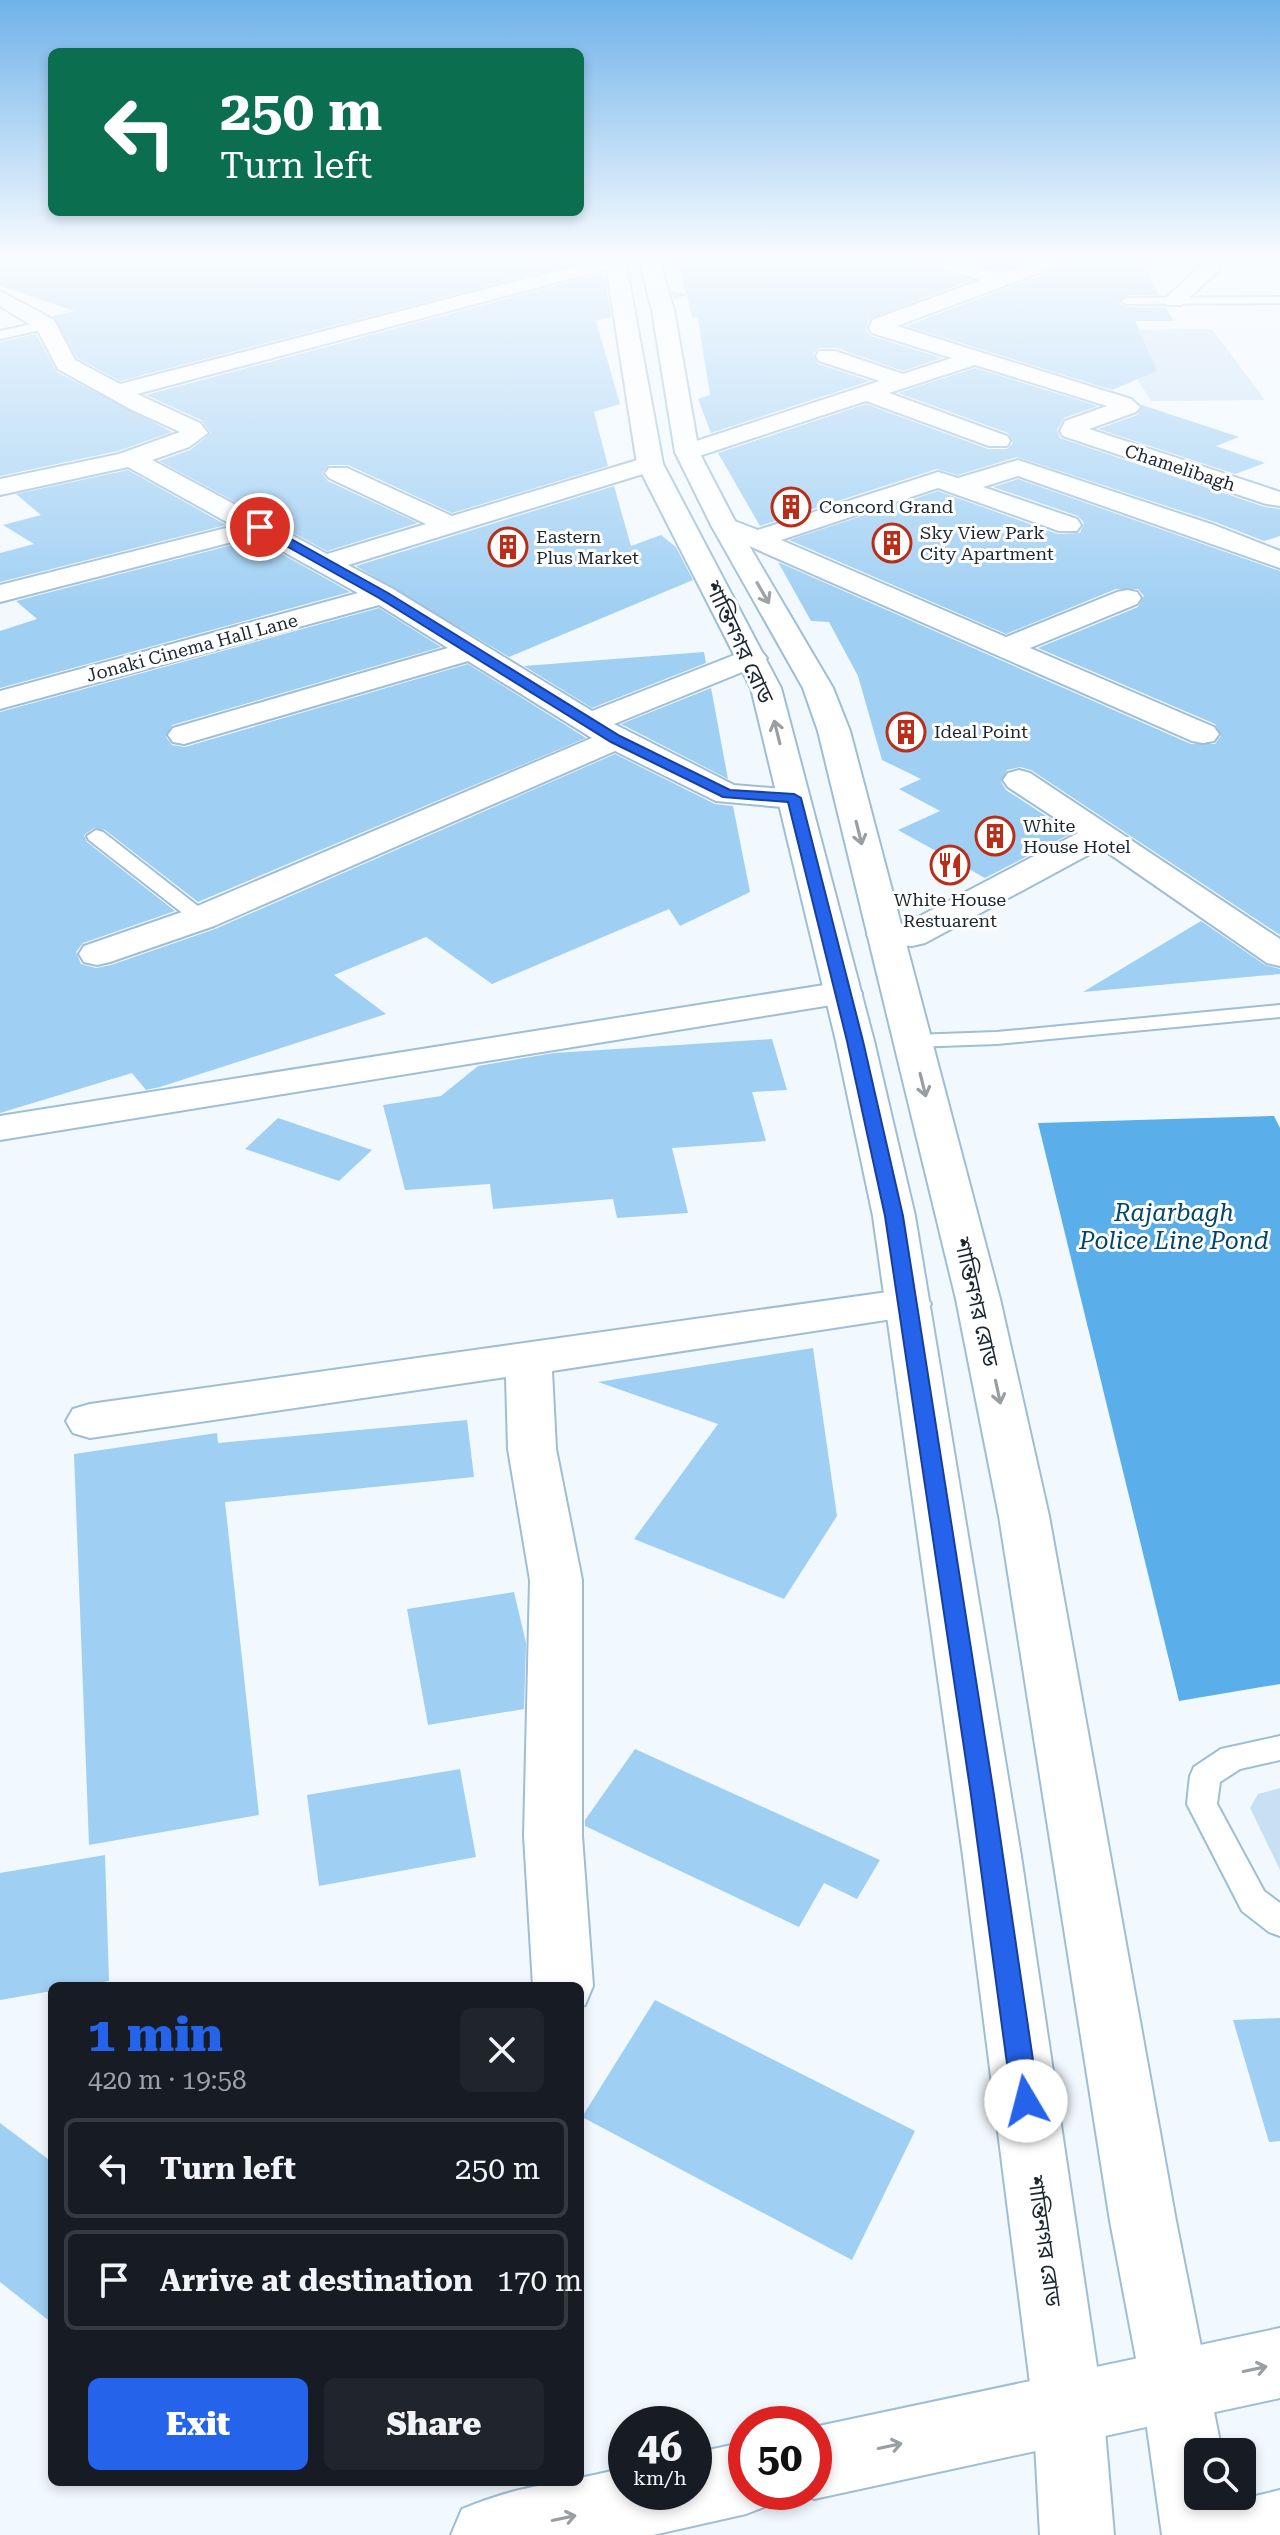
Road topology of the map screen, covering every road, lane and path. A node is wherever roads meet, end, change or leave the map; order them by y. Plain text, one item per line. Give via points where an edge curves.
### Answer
1 (90, 377) edge
2 (174, 377) edge
3 (653, 377) edge
4 (892, 377) edge
5 (919, 377) edge
6 (1035, 377) edge
7 (906, 382) junction
8 (117, 392) junction
9 (869, 394) junction
10 (998, 441) dead end
11 (129, 458) junction
12 (668, 458) junction
13 (338, 473) dead end
14 (959, 486) junction
15 (0, 487) edge
16 (1275, 499) dead end
17 (451, 525) junction
18 (1068, 525) dead end
19 (260, 527) junction
20 (741, 532) junction
21 (1280, 560) edge
22 (325, 563) junction
23 (0, 594) edge
24 (383, 595) junction
25 (1127, 598) dead end
26 (1007, 647) junction
27 (469, 651) junction
28 (752, 658) junction
29 (0, 700) edge
30 (602, 731) junction
31 (1203, 734) dead end
32 (184, 735) dead end
33 (1019, 780) dead end
34 (794, 798) junction
35 (1102, 834) junction
36 (96, 836) dead end
37 (201, 918) junction
38 (885, 935) junction
39 (97, 954) dead end
40 (1280, 955) edge
41 (843, 993) junction
42 (1280, 1011) edge
43 (855, 1041) junction
44 (912, 1041) junction
45 (0, 1128) edge
46 (978, 1299) junction
47 (909, 1304) junction
48 (528, 1359) junction
49 (90, 1421) dead end
50 (1280, 1748) edge
51 (1280, 1922) edge
52 (563, 1982) edge
53 (1280, 2363) edge
54 (1176, 2385) junction
55 (1068, 2407) junction
56 (832, 2459) edge
57 (608, 2508) edge
58 (1280, 2527) edge
59 (488, 2535) edge
60 (1077, 2535) edge
61 (1199, 2535) edge
62 (1247, 2535) edge

1 - 8 street
2 - 8 street
3 - 12 street, শান্তিনগর রোড
4 - 7 street
5 - 7 street
6 - 16 street, Chamelibagh via 1128,407 1072,431
7 - 9 street
8 - 11 street via 196,433 185,442
9 - 10 street
9 - 12 street
11 - 15 street
11 - 19 street
12 - 17 street
12 - 20 street, শান্তিনগর রোড
12 - 28 street, শান্তিনগর রোড
13 - 17 street
14 - 18 street
14 - 20 street via 933,480
14 - 21 street via 1018,468
17 - 22 street
19 - 22 street
19 - 23 street
20 - 26 street
20 -> 38 street, শান্তিনগর রোড via 834,731
22 - 24 street
24 - 27 street
24 - 29 street, Jonaki Cinema Hall Lane
25 - 26 street
26 - 31 street
27 - 30 street
27 - 32 street
28 - 30 street
34 -> 28 street, শান্তিনগর রোড via 766,688
30 - 34 street via 728,794
30 - 37 street
33 - 35 street
34 - 41 street, শান্তিনগর রোড
35 - 38 street via 912,935
35 - 40 street
36 - 37 lane
37 - 39 street
38 - 44 street, শান্তিনগর রোড
41 - 43 street, শান্তিনগর রোড
41 - 45 street
42 - 44 lane
43 - 44 street
43 - 47 street, শান্তিনগর রোড
44 -> 46 street, শান্তিনগর রোড
46 - 47 street
46 -> 54 street, শান্তিনগর রোড via 1024,1516 1143,2221
47 - 48 street
47 - 55 street, শান্তিনগর রোড
48 - 49 street
48 - 52 street via 532,1449 556,1580 553,1836
50 - 51 lane via 1232,1758 1205,1776 1202,1804 1253,1901
54 -> 53 street
54 - 55 street
54 - 61 street, শান্তিনগর রোড
56 -> 55 street
55 - 60 street, শান্তিনগর রোড
59 -> 57 street
58 - 62 street

